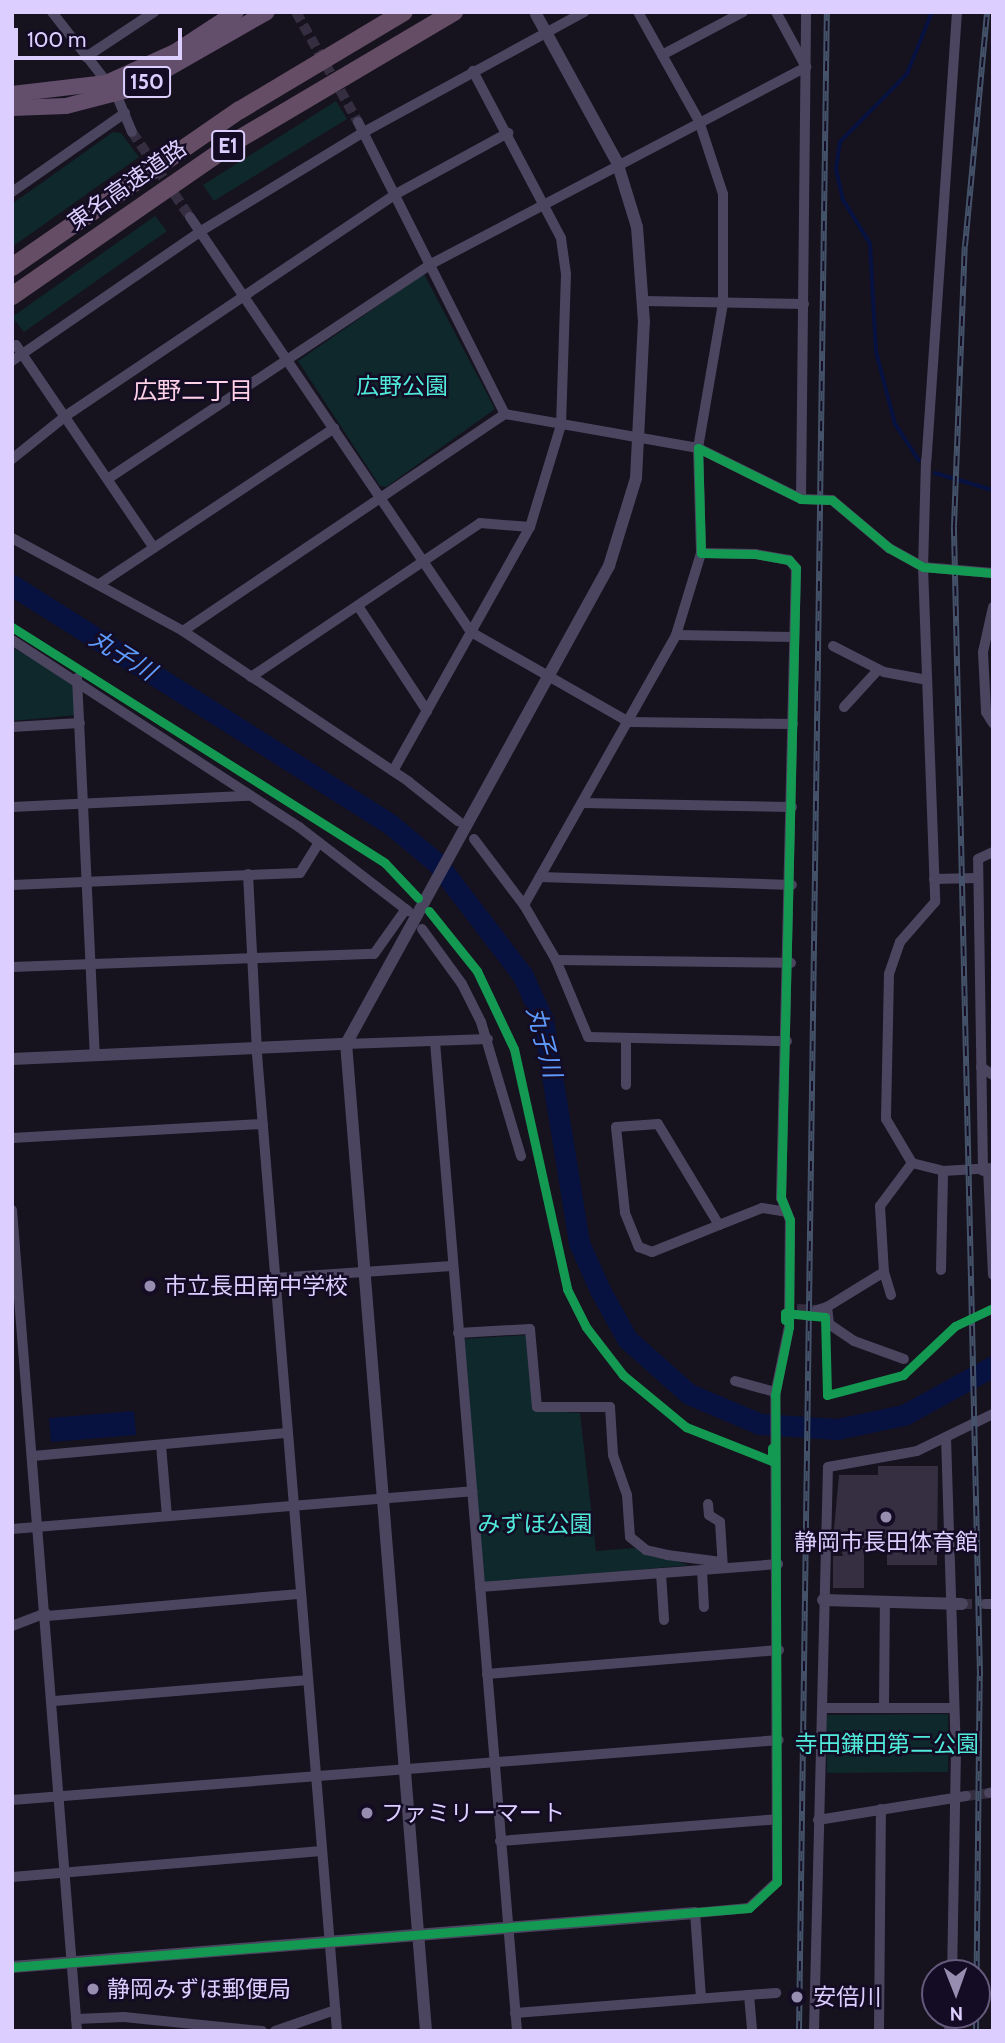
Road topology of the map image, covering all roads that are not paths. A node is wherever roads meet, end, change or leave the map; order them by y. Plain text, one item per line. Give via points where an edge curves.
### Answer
1 (52, 12) edge
2 (154, 12) edge
3 (236, 12) edge
4 (267, 12) edge
5 (404, 12) edge
6 (454, 12) edge
7 (584, 12) edge
8 (638, 12) edge
9 (743, 12) edge
10 (776, 12) edge
11 (806, 12) edge
12 (957, 12) edge
13 (536, 14) edge
14 (545, 31) junction
15 (662, 55) junction
16 (86, 57) junction
17 (806, 67) junction
18 (473, 71) junction
19 (111, 88) junction
20 (12, 94) edge
21 (12, 108) edge
22 (125, 113) junction
23 (699, 121) junction
24 (361, 127) junction
25 (132, 132) tunnel mouth
26 (508, 133) junction
27 (617, 162) junction
28 (12, 192) edge
29 (396, 194) junction
30 (546, 201) junction
31 (190, 217) tunnel mouth
32 (201, 231) junction
33 (431, 264) junction
34 (12, 267) edge
35 (244, 295) junction
36 (12, 296) edge
37 (643, 300) junction
38 (723, 303) junction
39 (804, 304) junction
40 (16, 345) dead end
41 (22, 354) junction
42 (288, 359) junction
43 (12, 361) edge
44 (505, 414) junction
45 (66, 415) junction
46 (561, 425) junction
47 (334, 428) junction
48 (640, 438) junction
49 (698, 447) junction
50 (12, 459) edge
51 (108, 478) junction
52 (380, 497) junction
53 (801, 499) junction
54 (530, 527) junction
55 (12, 538) edge
56 (154, 548) junction
57 (701, 553) junction
58 (423, 563) junction
59 (923, 567) junction
60 (993, 573) edge
61 (101, 583) junction
62 (358, 606) junction
63 (993, 607) edge
64 (183, 631) junction
65 (471, 632) junction
66 (676, 635) junction
67 (794, 637) junction
68 (12, 640) edge
69 (833, 646) dead end
70 (878, 670) junction
71 (251, 677) junction
72 (78, 678) junction
73 (549, 678) junction
74 (927, 680) junction
75 (844, 708) dead end
76 (427, 711) junction
77 (629, 722) junction
78 (80, 723) junction
79 (993, 723) edge
80 (793, 724) junction
81 (12, 727) edge
82 (393, 771) junction
83 (249, 796) junction
84 (85, 803) junction
85 (582, 803) junction
86 (12, 807) edge
87 (792, 807) junction
88 (458, 821) dead end
89 (474, 839) dead end
90 (319, 842) junction
91 (993, 852) edge
92 (248, 874) junction
93 (540, 877) junction
94 (978, 878) junction
95 (934, 879) junction
96 (88, 881) junction
97 (12, 885) edge
98 (792, 886) junction
99 (524, 905) junction
100 (422, 929) dead end
101 (252, 959) junction
102 (556, 960) junction
103 (791, 963) junction
104 (92, 964) junction
105 (12, 967) edge
106 (488, 1039) junction
107 (625, 1039) junction
108 (787, 1041) junction
109 (435, 1042) junction
110 (346, 1044) junction
111 (256, 1049) junction
112 (95, 1055) junction
113 (12, 1059) edge
114 (981, 1067) junction
115 (993, 1075) edge
116 (626, 1085) dead end
117 (263, 1124) junction
118 (12, 1138) edge
119 (521, 1156) dead end
120 (912, 1163) junction
121 (988, 1169) edge
122 (943, 1171) junction
123 (12, 1210) edge
124 (788, 1212) junction
125 (719, 1225) junction
126 (991, 1229) edge
127 (452, 1266) junction
128 (941, 1270) dead end
129 (365, 1272) junction
130 (884, 1272) junction
131 (993, 1275) edge
132 (275, 1278) junction
133 (891, 1295) dead end
134 (458, 1333) junction
135 (12, 1359) edge
136 (26, 1359) junction
137 (904, 1359) dead end
138 (735, 1381) dead end
139 (775, 1393) junction
140 (993, 1414) edge
141 (287, 1433) junction
142 (946, 1437) junction
143 (161, 1445) junction
144 (33, 1456) junction
145 (472, 1491) junction
146 (381, 1499) junction
147 (708, 1504) dead end
148 (293, 1506) junction
149 (167, 1516) junction
150 (39, 1527) junction
151 (12, 1529) edge
152 (778, 1564) junction
153 (722, 1565) junction
154 (702, 1570) junction
155 (661, 1573) junction
156 (480, 1587) junction
157 (300, 1594) junction
158 (823, 1600) junction
159 (886, 1601) junction
160 (957, 1604) junction
161 (704, 1607) dead end
162 (47, 1614) junction
163 (664, 1620) dead end
164 (12, 1626) edge
165 (779, 1650) junction
166 (487, 1674) junction
167 (308, 1680) junction
168 (54, 1701) junction
169 (884, 1707) junction
170 (822, 1708) junction
171 (954, 1708) junction
172 (779, 1740) junction
173 (494, 1761) junction
174 (404, 1769) junction
175 (316, 1776) junction
176 (61, 1796) junction
177 (966, 1796) tunnel mouth
178 (952, 1797) junction
179 (12, 1800) edge
180 (881, 1809) junction
181 (777, 1819) junction
182 (818, 1820) junction
183 (500, 1841) junction
184 (321, 1851) junction
185 (66, 1873) junction
186 (12, 1877) edge
187 (695, 1913) junction
188 (507, 1927) junction
189 (418, 1935) junction
190 (329, 1942) junction
191 (952, 1959) edge
192 (74, 1962) junction
193 (12, 1967) edge
194 (776, 1993) dead end
195 (749, 1995) junction
196 (701, 1998) junction
197 (335, 2010) junction
198 (515, 2012) junction
199 (76, 2019) junction
200 (233, 2030) edge
201 (77, 2031) edge
202 (262, 2031) edge
203 (275, 2031) edge
204 (337, 2031) edge
205 (426, 2031) edge
206 (517, 2031) edge
207 (752, 2031) edge
208 (814, 2031) edge
209 (880, 2031) edge

1 - 16 street
2 - 16 street
3 - 19 highway, 150
4 - 19 highway, 150 via 179,66
5 - 34 highway, 東名高速道路 / E1 via 240,110
6 - 36 highway, 東名高速道路 / E1 via 234,142
7 - 14 street
8 - 15 street
9 - 15 street
10 - 17 street
11 - 17 street
12 - 59 street via 936,265
13 - 14 street
14 - 18 street
14 - 27 street
15 - 23 street
16 - 19 street
17 - 23 street
17 - 39 street
18 - 24 street
18 - 26 street
19 - 20 highway, 150
19 - 21 highway, 150 via 66,106
19 - 22 street
22 - 25 street
22 - 28 street
23 - 27 street
23 - 38 street via 723,194
24 - 29 street
24 - 32 street
26 - 29 street
26 - 30 street
27 - 30 street
27 - 37 street via 640,245
29 - 33 street
29 - 35 street
30 - 33 street
30 - 46 street via 565,257
31 - 32 street
32 - 35 street
32 - 41 street
33 - 42 street
33 - 44 street
35 - 42 street
35 - 45 street
37 - 38 street
37 - 48 street
38 - 39 street
38 - 49 street
39 - 53 street
40 - 41 street
41 - 43 street
41 - 45 street
42 - 47 street
42 - 51 street
44 - 46 street
44 - 52 street
45 - 50 street
45 - 51 street
46 - 48 street
46 - 54 street
47 - 52 street
47 - 56 street
48 - 49 street
48 - 73 street via 624,529
49 - 53 street
49 - 57 street
51 - 56 street
52 - 58 street
52 - 64 street
53 - 59 street via 832,500 889,548
54 - 58 street via 480,523
54 - 65 street
55 - 61 street
56 - 61 street
57 - 66 street
57 - 67 street via 789,560 796,568
58 - 62 street
58 - 65 street
59 - 60 street
59 - 74 street
61 - 64 street
62 - 71 street
62 - 76 street
63 - 79 street via 983,652 986,712
64 - 71 street
65 - 73 street
65 - 76 street
66 - 67 street
66 - 77 street
67 - 80 street
68 - 72 street
69 - 70 street
70 - 74 street
70 - 75 street
71 - 82 street
72 - 78 street
72 - 83 street
73 - 77 street
73 - 110 street
74 - 95 street
76 - 82 street
77 - 80 street
77 - 85 street
78 - 81 street
78 - 84 street
80 - 87 street
82 - 88 street
83 - 84 street
83 - 90 street
84 - 86 street
84 - 96 street
85 - 87 street
85 - 93 street
87 - 98 street
89 - 99 street
90 - 92 street via 300,873
90 - 101 street via 407,910 374,954
91 - 94 street via 978,859
92 - 96 street
92 - 101 street
93 - 98 street
93 - 99 street
94 - 95 street
94 - 114 street
95 - 120 street via 935,902 900,942 889,974 886,1119
96 - 97 street
96 - 104 street
98 - 103 street
99 - 102 street
100 - 106 street via 462,984
101 - 104 street
101 - 111 street
102 - 103 street
102 - 107 street via 588,1037
103 - 108 street
104 - 105 street
104 - 112 street
106 - 109 street
106 - 119 street
107 - 108 street
107 - 116 street
108 - 124 street via 781,1198
109 - 110 street
109 - 127 street
110 - 111 street
110 - 129 street
111 - 112 street
111 - 117 street
112 - 113 street
114 - 115 street
114 - 121 street
117 - 118 street
117 - 132 street
120 - 122 street
120 - 130 street via 880,1206
121 - 122 street
121 - 126 street
122 - 128 street
123 - 136 street
124 - 125 street via 762,1208
124 - 139 street via 793,1309
125 - 125 street via 658,1124 616,1127 625,1213 639,1247 652,1252
126 - 131 street
127 - 129 street
127 - 134 street
129 - 132 street
129 - 146 street
130 - 133 street
130 - 137 street via 822,1308 829,1324 854,1340
132 - 141 street
134 - 145 street
134 - 153 street via 530,1329 537,1406 610,1407 630,1537 667,1555
135 - 136 street
136 - 144 street
138 - 139 street
139 - 152 street
140 - 142 street
141 - 143 street
141 - 148 street
142 - 158 street via 917,1451 828,1467
142 - 160 street
143 - 144 street
143 - 149 street
144 - 150 street
145 - 146 street
145 - 156 street
146 - 148 street
146 - 174 street
147 - 153 street via 709,1515 720,1522
148 - 149 street
148 - 157 street
149 - 150 street
150 - 151 street
150 - 162 street
152 - 153 street
152 - 165 street
153 - 154 street
154 - 155 street
154 - 161 street
155 - 156 street
155 - 163 street
156 - 166 street
157 - 162 street
157 - 167 street
158 - 159 street
158 - 170 street
159 - 160 street
159 - 169 street
160 - 171 street
162 - 164 street
162 - 168 street
165 - 166 street
165 - 172 street
166 - 173 street
167 - 168 street
167 - 175 street
168 - 176 street
169 - 170 street
169 - 171 street
170 - 182 street
171 - 178 street
172 - 173 street
172 - 181 street
173 - 174 street
173 - 183 street
174 - 175 street
174 - 189 street
175 - 176 street
175 - 184 street
176 - 179 street
176 - 185 street
177 - 178 street
178 - 180 street
178 - 191 street
180 - 182 street
180 - 209 street
181 - 183 street
181 - 187 street via 777,1882 749,1909
182 - 208 street
183 - 188 street
184 - 185 street
184 - 190 street
185 - 186 street
185 - 192 street
187 - 188 street
187 - 196 street
188 - 189 street
188 - 198 street
189 - 190 street
189 - 205 street
190 - 192 street
190 - 197 street
192 - 193 street
192 - 199 street
194 - 195 street
195 - 196 street
195 - 207 street
196 - 198 street
197 - 203 street
197 - 204 street
198 - 206 street
199 - 200 street via 124,2017
199 - 201 street
200 - 202 street

